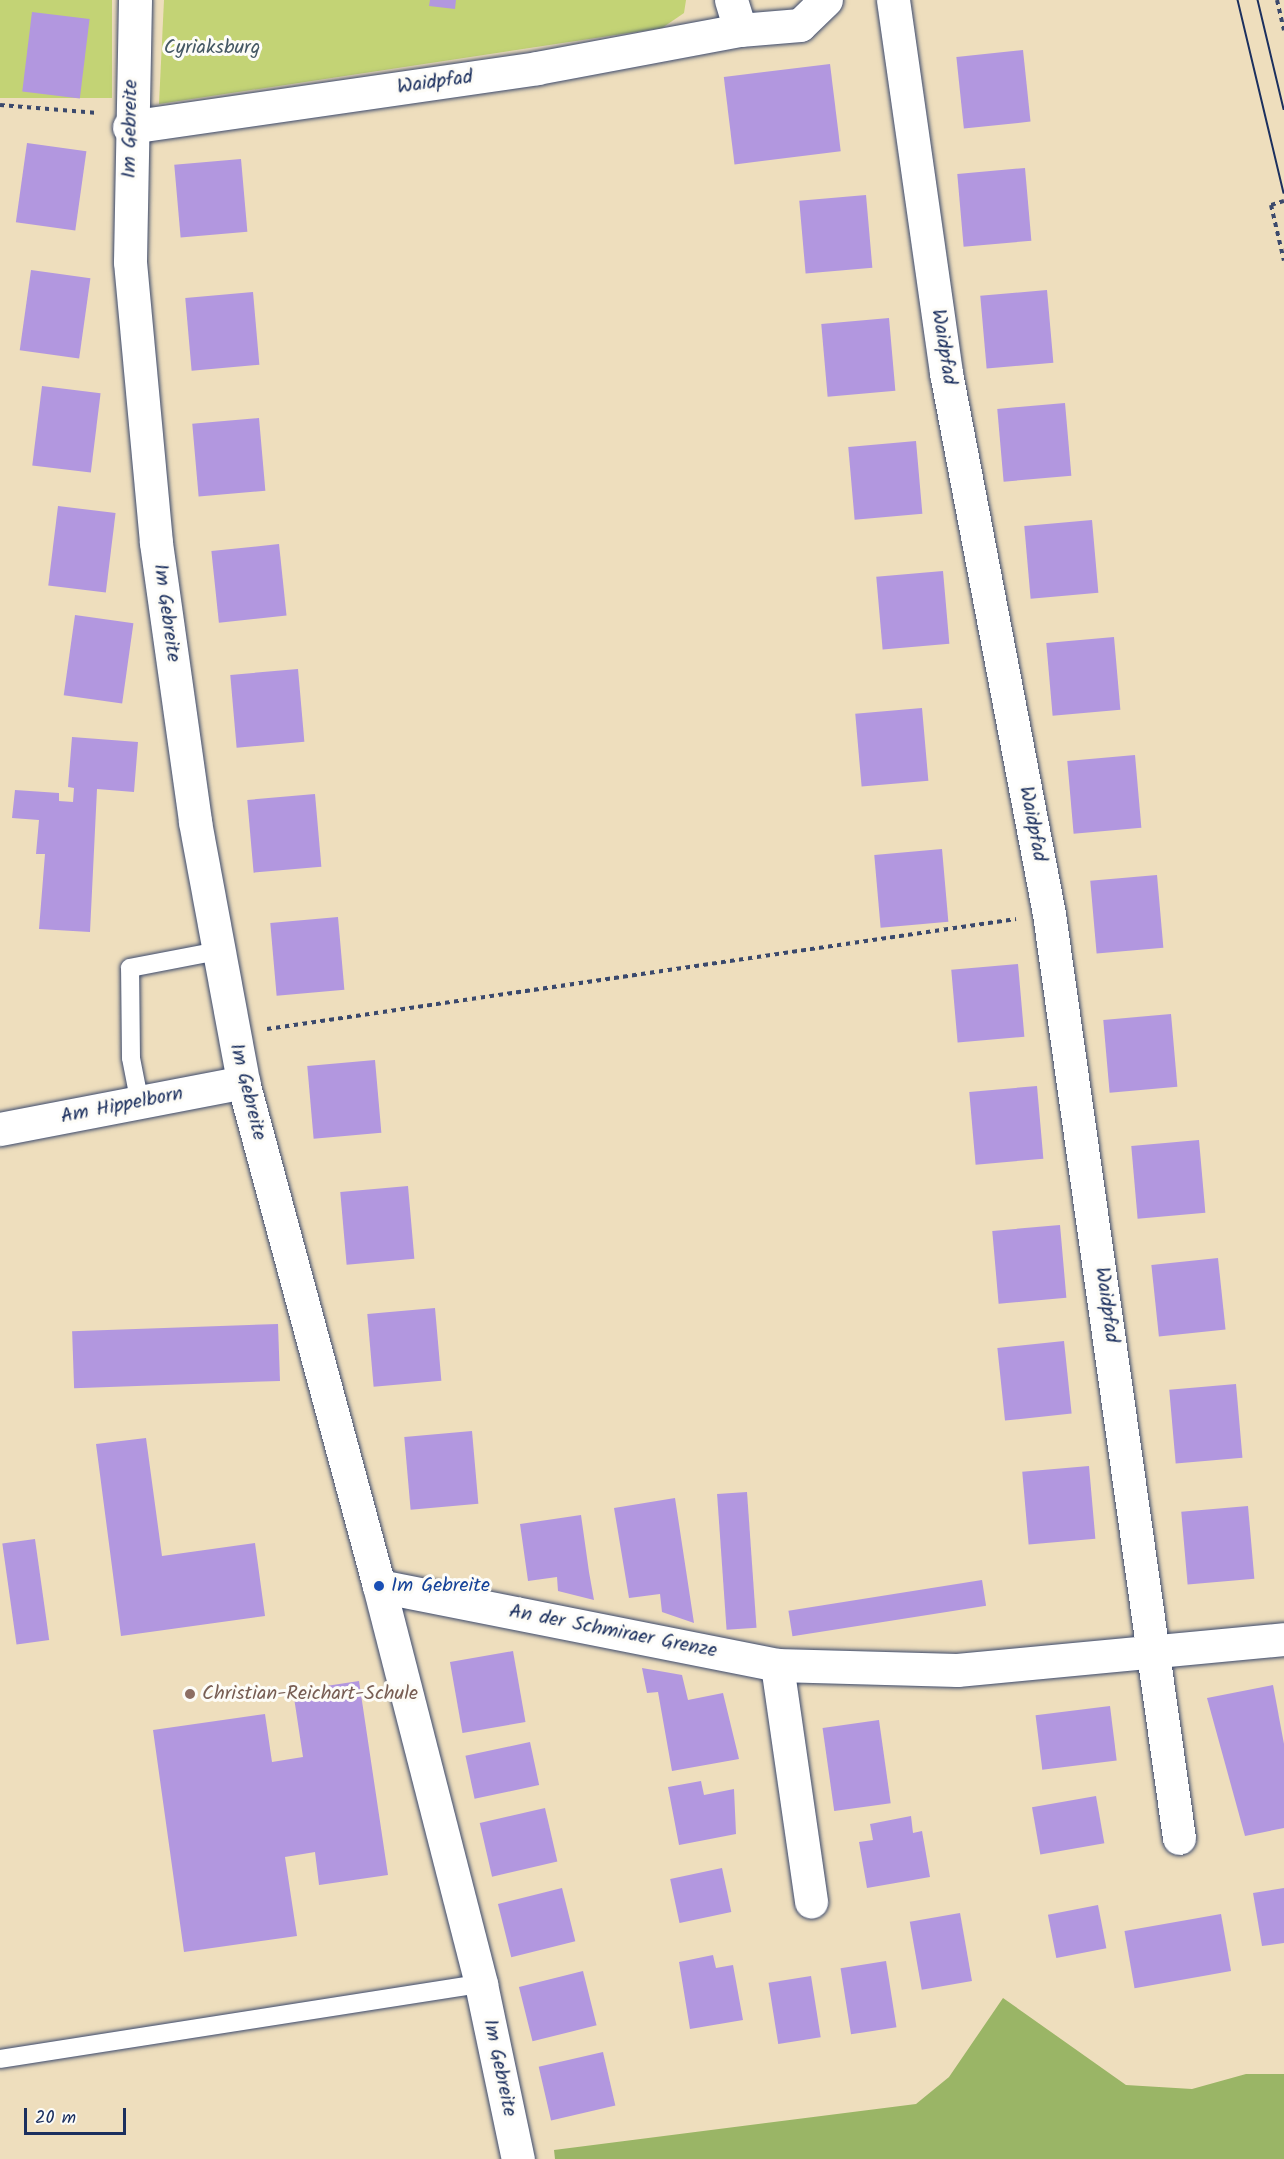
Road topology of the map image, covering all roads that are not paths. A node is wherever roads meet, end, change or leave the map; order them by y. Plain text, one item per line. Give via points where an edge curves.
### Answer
1 (135, 0) edge
2 (826, 0) edge
3 (893, 0) edge
4 (736, 15) edge
5 (129, 121) junction
6 (218, 951) junction
7 (243, 1082) junction
8 (140, 1104) junction
9 (0, 1130) edge
10 (379, 1586) junction
11 (1284, 1639) edge
12 (1156, 1652) junction
13 (777, 1665) junction
14 (1179, 1838) dead end
15 (811, 1902) dead end
16 (481, 1984) junction
17 (0, 2059) edge
18 (518, 2159) edge

1 - 5 street, Im Gebreite
2 - 4 street, Waidpfad via 800,25
3 - 12 street, Waidpfad via 946,373 1049,914
4 - 5 street, Waidpfad via 537,68
5 - 6 street, Im Gebreite via 130,262 156,543
6 - 7 street, Im Gebreite
6 - 8 lane via 130,968 131,1058
7 - 8 street, Am Hippelborn
7 - 10 street, Im Gebreite
8 - 9 street, Am Hippelborn
10 - 13 street, An der Schmiraer Grenze
10 - 16 street, Im Gebreite
11 - 12 street, An der Schmiraer Grenze
12 - 13 street, An der Schmiraer Grenze via 957,1670
12 - 14 street
13 - 15 street
16 - 17 lane
16 - 18 street, Im Gebreite

